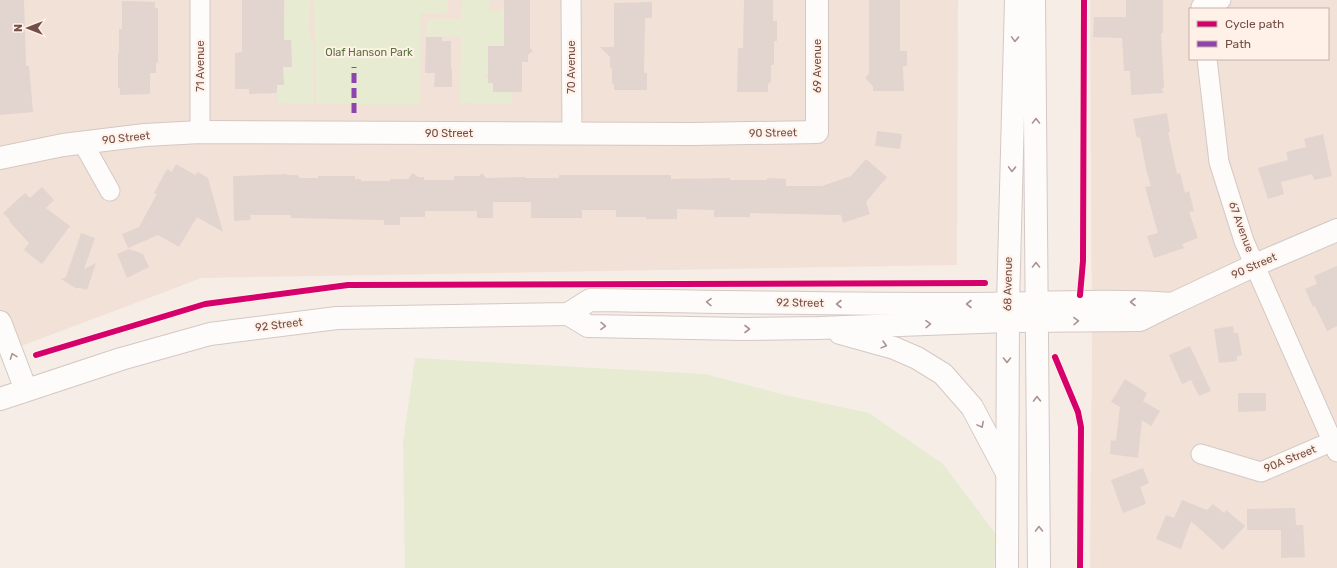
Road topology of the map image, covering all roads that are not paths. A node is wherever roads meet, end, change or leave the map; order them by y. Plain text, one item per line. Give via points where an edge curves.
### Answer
1 (200, 0) edge
2 (571, 0) edge
3 (817, 0) edge
4 (1016, 0) edge
5 (1034, 0) edge
6 (1221, 0) edge
7 (1201, 5) edge
8 (1207, 60) edge
9 (200, 132) junction
10 (817, 132) joint
11 (572, 133) junction
12 (83, 143) junction
13 (0, 158) edge
14 (110, 191) dead end
15 (1337, 230) edge
16 (1255, 265) junction
17 (1037, 312) junction
18 (1008, 313) junction
19 (568, 314) junction
20 (0, 322) edge
21 (819, 328) junction
22 (26, 390) junction
23 (0, 399) edge
24 (1335, 446) edge
25 (1201, 454) dead end
26 (1007, 474) junction
27 (1007, 568) edge
28 (1039, 568) edge

1 - 9 street, 71 Avenue
2 - 11 street, 70 Avenue
3 - 10 main road, 69 Avenue
4 -> 18 main road, 68 Avenue
17 -> 5 main road
6 - 7 street
8 - 16 street, 67 Avenue via 1219,162 1244,241
9 - 11 main road, 90 Street
9 - 12 main road, 90 Street via 145,135
10 - 11 main road, 90 Street
12 - 13 main road, 90 Street
12 - 14 street, 90 Street
15 - 16 main road, 90 Street
16 - 17 main road, 90 Street via 1140,320
16 - 24 street, 67 Avenue
17 - 18 main road, 92 Street
28 -> 17 main road
18 -> 19 main road, 92 Street via 833,304 590,300
21 -> 18 main road, 92 Street
18 -> 26 main road, 68 Avenue
19 -> 21 main road, 92 Street via 588,326
19 - 22 main road, 92 Street via 337,318 210,334
22 -> 20 main road
21 -> 26 main road via 894,348 943,374 972,407
22 - 23 main road, 92 Street
24 - 25 street, 90A Street via 1261,472
26 - 27 main road, 68 Avenue

